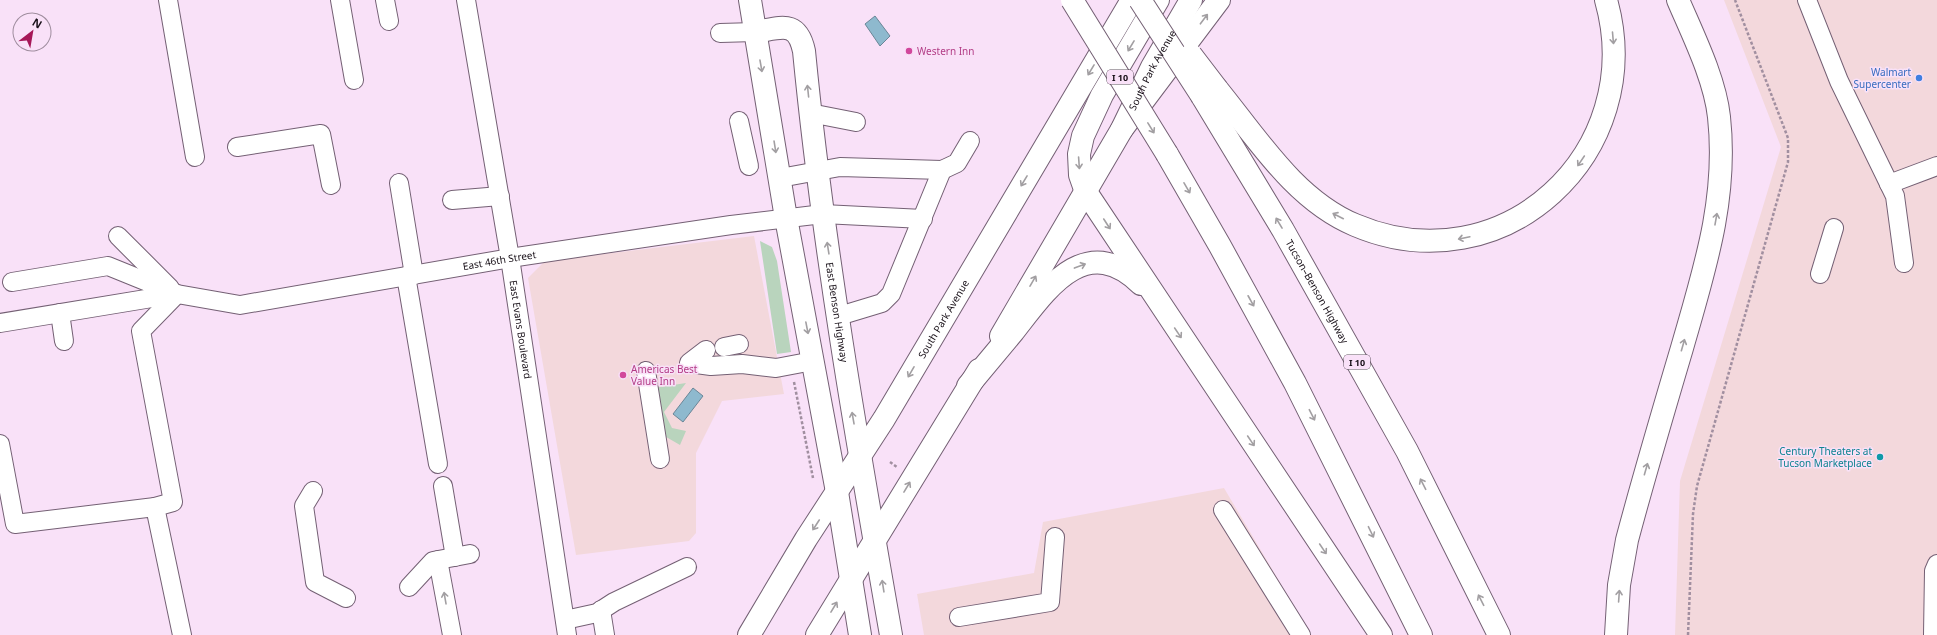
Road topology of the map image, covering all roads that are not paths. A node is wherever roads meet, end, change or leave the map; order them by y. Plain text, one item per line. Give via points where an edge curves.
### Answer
1 (168, 0) edge
2 (340, 0) edge
3 (385, 0) edge
4 (466, 0) edge
5 (750, 0) edge
6 (1132, 0) edge
7 (1140, 0) edge
8 (1147, 0) edge
9 (1158, 0) edge
10 (1191, 0) edge
11 (1219, 0) edge
12 (1606, 0) edge
13 (1678, 0) edge
14 (1807, 0) edge
15 (1068, 1) edge
16 (389, 21) dead end
17 (755, 32) junction
18 (720, 33) dead end
19 (354, 80) dead end
20 (1210, 92) junction
21 (810, 113) junction
22 (740, 121) dead end
23 (856, 122) dead end
24 (1122, 129) junction
25 (970, 141) dead end
26 (237, 147) dead end
27 (195, 157) dead end
28 (749, 166) dead end
29 (1937, 166) edge
30 (942, 170) junction
31 (817, 171) junction
32 (780, 178) junction
33 (399, 184) dead end
34 (1889, 184) junction
35 (331, 185) dead end
36 (1086, 192) junction
37 (500, 196) junction
38 (452, 200) dead end
39 (823, 214) junction
40 (786, 218) junction
41 (924, 219) junction
42 (1834, 228) dead end
43 (118, 236) dead end
44 (510, 258) junction
45 (1904, 263) dead end
46 (1820, 274) dead end
47 (410, 276) junction
48 (12, 282) dead end
49 (177, 294) junction
50 (1160, 306) junction
51 (60, 313) junction
52 (839, 316) junction
53 (0, 323) edge
54 (64, 341) dead end
55 (706, 350) dead end
56 (813, 361) junction
57 (646, 371) dead end
58 (968, 386) junction
59 (0, 444) edge
60 (860, 456) junction
61 (660, 459) dead end
62 (438, 464) dead end
63 (443, 486) dead end
64 (313, 491) dead end
65 (837, 492) junction
66 (155, 508) junction
67 (1223, 510) dead end
68 (1055, 537) dead end
69 (875, 539) junction
70 (449, 558) junction
71 (1937, 564) edge
72 (687, 567) dead end
73 (850, 580) junction
74 (408, 587) dead end
75 (346, 598) dead end
76 (601, 610) junction
77 (959, 617) dead end
78 (566, 628) edge
79 (182, 635) edge
80 (452, 635) edge
81 (605, 635) edge
82 (749, 635) edge
83 (817, 635) edge
84 (860, 635) edge
85 (891, 635) edge
86 (1300, 635) edge
87 (1381, 635) edge
88 (1421, 635) edge
89 (1499, 635) edge
90 (1616, 635) edge
91 (1933, 635) edge

1 - 27 street
2 - 19 street
3 - 16 street
4 - 37 street, East Evans Boulevard
5 - 17 main road
6 -> 60 main road, South Park Avenue
7 - 20 main road, Tucson–Benson Highway / I 10, bridge
8 - 20 main road, bridge
9 -> 36 main road via 1102,95 1083,136 1079,154 1080,175
10 - 24 main road, South Park Avenue via 1152,67
24 -> 11 main road
12 -> 20 main road via 1614,40 1614,66 1605,110 1594,140 1581,162 1563,184 1541,204 1514,221 1484,234 1458,240 1432,241 1382,234 1355,225 1330,212 1299,187
90 -> 13 main road via 1619,585 1627,540 1709,254 1720,186 1719,116 1698,45
14 - 34 street via 1839,81
15 -> 88 main road, I 10, bridge via 1098,42 1220,246 1296,383
17 - 18 street
21 -> 17 main road, East Benson Highway via 801,37 794,29 786,27
17 -> 32 main road
89 -> 20 main road, Tucson–Benson Highway / I 10 via 1403,445
21 - 23 street
21 - 31 main road, East Benson Highway
22 - 28 street
24 - 36 main road, South Park Avenue
25 - 30 street via 957,163
26 - 35 street via 321,134
29 - 34 street
30 - 31 street via 840,167
30 - 41 street
31 - 32 street
31 - 39 main road, East Benson Highway
32 - 40 main road
33 - 47 street
34 - 45 street via 1895,196
36 -> 50 main road
58 -> 36 main road, South Park Avenue
37 - 38 street
37 - 44 street, East Evans Boulevard
39 - 40 street, East 46th Street
39 - 41 street, East 46th Street
52 -> 39 main road, East Benson Highway
40 - 44 street, East 46th Street
40 -> 56 main road
41 - 52 street via 891,294 882,303
42 - 46 street
43 - 49 street
44 - 47 street, East 46th Street
44 - 78 street, East Evans Boulevard
47 - 49 street, East 46th Street via 240,305
47 - 62 street
48 - 49 street via 108,266
49 - 51 street
49 - 66 street via 140,331 173,502
58 -> 50 main road via 1051,286 1066,272 1082,265 1109,264 1122,269 1132,275
50 -> 87 main road
51 - 53 street
51 - 54 street
60 -> 52 main road, East Benson Highway
55 - 56 street via 689,363 711,366 742,364 776,368
56 - 65 main road
57 - 61 street
69 -> 58 main road, South Park Avenue
59 - 66 street via 15,524
60 - 65 main road, South Park Avenue
60 - 69 main road, East Benson Highway
63 - 70 street
64 - 75 street via 304,506 315,582
65 - 73 main road
65 -> 82 main road, South Park Avenue
66 - 79 street
67 - 86 street
68 - 77 street via 1050,602
69 - 73 main road, South Park Avenue
85 -> 69 main road, East Benson Highway
70 - 74 street
80 -> 70 street
71 - 91 street via 1934,571
72 - 76 street
83 -> 73 main road, South Park Avenue
73 - 84 main road
76 - 78 street
76 - 81 street

